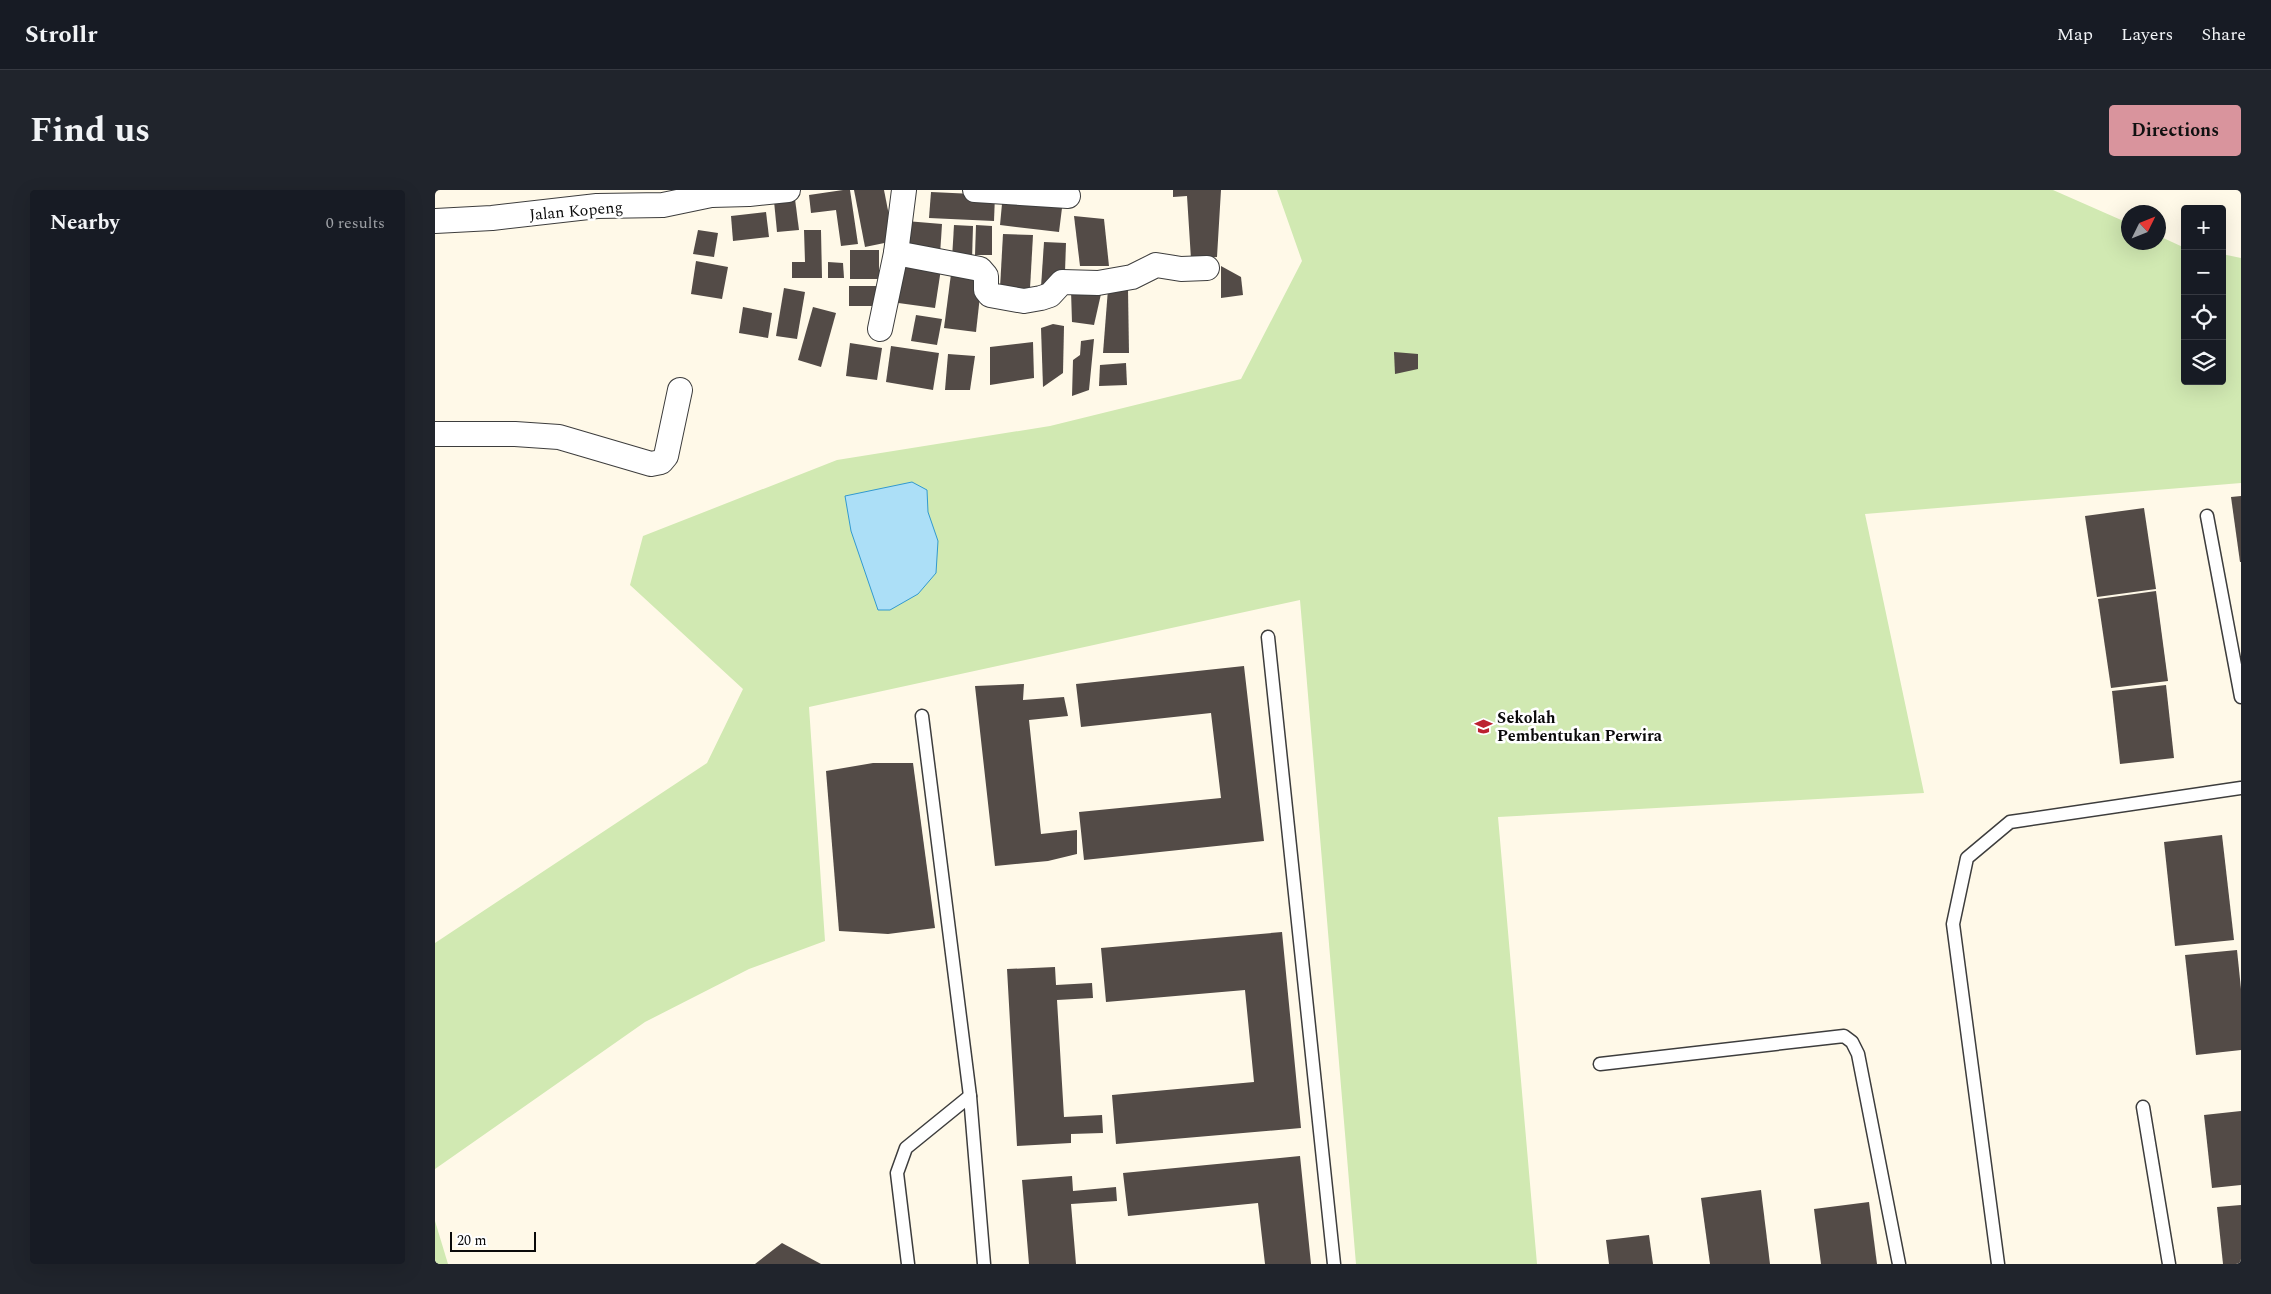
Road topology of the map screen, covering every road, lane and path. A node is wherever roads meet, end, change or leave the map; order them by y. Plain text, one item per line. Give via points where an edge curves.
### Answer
1 (788, 190) edge
2 (904, 190) edge
3 (975, 190) edge
4 (712, 192) edge
5 (1068, 196) dead end
6 (435, 221) edge
7 (896, 253) junction
8 (1207, 268) dead end
9 (880, 329) dead end
10 (680, 390) dead end
11 (435, 434) edge
12 (2207, 516) dead end
13 (1268, 637) dead end
14 (2241, 697) edge
15 (922, 716) dead end
16 (2241, 788) edge
17 (1600, 1064) dead end
18 (970, 1096) junction
19 (2143, 1107) dead end
20 (908, 1264) edge
21 (984, 1264) edge
22 (1334, 1264) edge
23 (1899, 1264) edge
24 (1998, 1264) edge
25 (2169, 1264) edge

1 - 4 street, Jalan Kopeng
2 - 7 street
3 - 5 street
4 - 6 street, Jalan Kopeng via 663,205 597,206
7 - 8 street via 980,269 986,276 986,290 990,295 1023,301 1050,295 1062,282 1098,283 1131,277 1156,265 1181,269
7 - 9 street
10 - 11 street via 666,456 661,462 651,464 559,437
12 - 14 lane
13 - 22 lane
15 - 18 lane
16 - 24 lane via 2010,822 1967,858 1953,924
17 - 23 lane via 1844,1036 1852,1042 1858,1054
18 - 20 lane via 906,1148 897,1173
18 - 21 lane
19 - 25 lane

